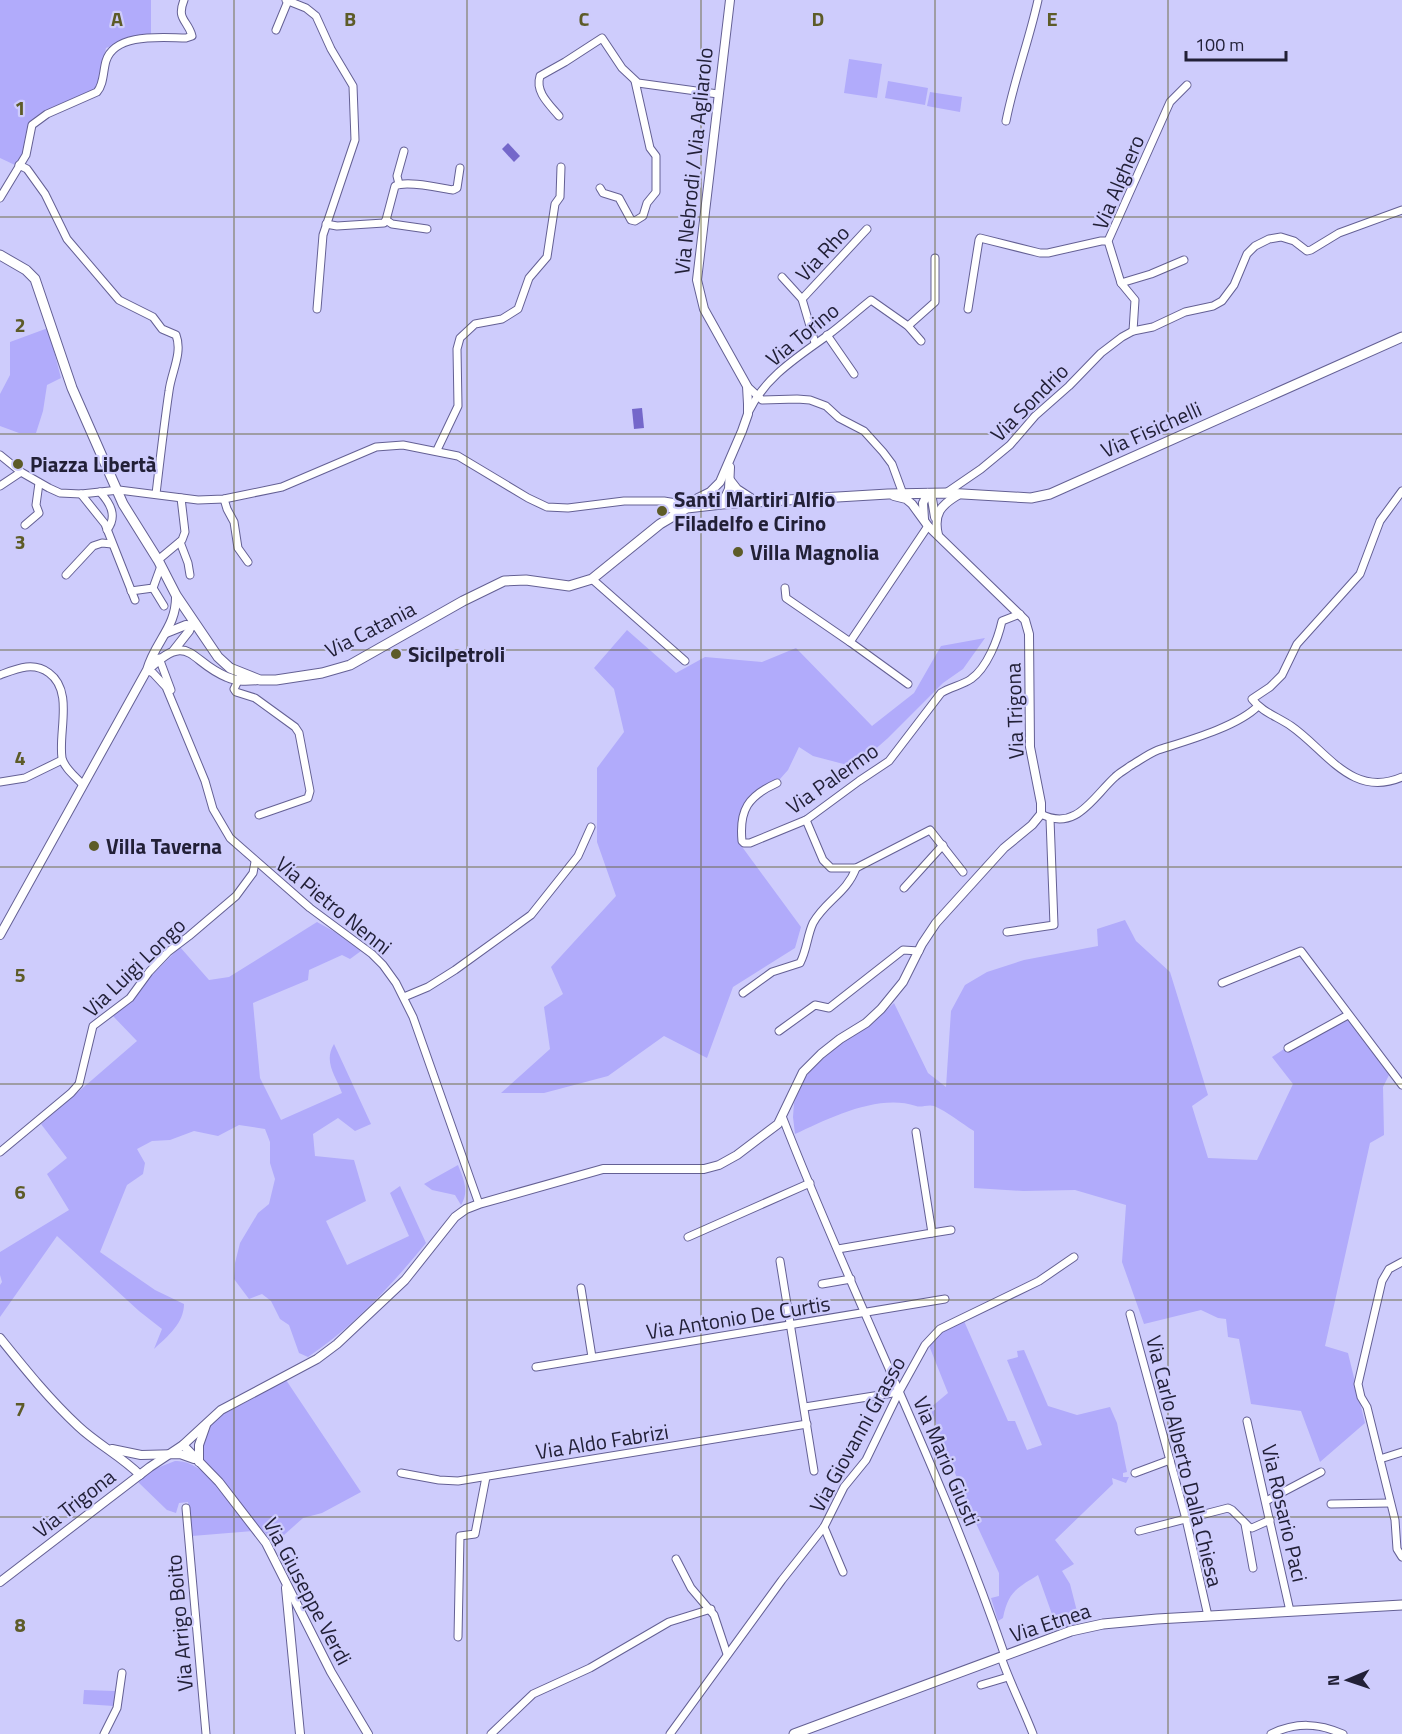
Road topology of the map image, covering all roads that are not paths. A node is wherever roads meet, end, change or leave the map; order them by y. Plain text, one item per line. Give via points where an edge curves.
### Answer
1 (184, 0) edge
2 (287, 0) edge
3 (730, 0) edge
4 (1038, 0) edge
5 (276, 30) dead end
6 (635, 81) junction
7 (1187, 85) dead end
8 (718, 94) junction
9 (559, 116) dead end
10 (1006, 121) dead end
11 (404, 151) dead end
12 (19, 165) junction
13 (561, 167) dead end
14 (460, 168) dead end
15 (399, 184) junction
16 (600, 188) dead end
17 (0, 198) edge
18 (1402, 210) edge
19 (386, 220) junction
20 (326, 224) junction
21 (427, 229) dead end
22 (867, 230) dead end
23 (1108, 241) junction
24 (0, 255) edge
25 (935, 258) dead end
26 (1184, 260) dead end
27 (782, 277) dead end
28 (1121, 283) junction
29 (802, 299) junction
30 (317, 309) dead end
31 (968, 309) dead end
32 (908, 326) junction
33 (1133, 331) junction
34 (827, 335) junction
35 (1402, 337) edge
36 (921, 341) dead end
37 (815, 343) junction
38 (854, 374) dead end
39 (747, 386) junction
40 (756, 396) junction
41 (748, 414) junction
42 (437, 450) junction
43 (732, 456) junction
44 (2, 460) edge
45 (21, 472) junction
46 (729, 479) junction
47 (720, 482) junction
48 (39, 483) junction
49 (0, 486) edge
50 (119, 490) junction
51 (1402, 491) edge
52 (100, 492) junction
53 (928, 493) junction
54 (946, 493) junction
55 (81, 494) junction
56 (156, 494) junction
57 (888, 494) junction
58 (903, 494) junction
59 (958, 495) junction
60 (181, 498) junction
61 (224, 499) junction
62 (757, 502) junction
63 (695, 503) junction
64 (665, 504) junction
65 (722, 504) junction
66 (681, 508) junction
67 (935, 517) junction
68 (668, 518) junction
69 (926, 524) junction
70 (26, 525) dead end
71 (107, 530) junction
72 (938, 535) junction
73 (180, 542) junction
74 (112, 544) junction
75 (248, 562) dead end
76 (160, 563) junction
77 (66, 574) dead end
78 (190, 575) dead end
79 (592, 579) junction
80 (153, 588) junction
81 (785, 588) dead end
82 (132, 591) junction
83 (176, 595) junction
84 (135, 600) dead end
85 (164, 606) dead end
86 (1020, 614) junction
87 (194, 624) junction
88 (166, 633) junction
89 (850, 642) junction
90 (174, 650) junction
91 (159, 658) junction
92 (685, 661) dead end
93 (147, 670) junction
94 (0, 675) edge
95 (240, 678) junction
96 (908, 684) dead end
97 (1258, 706) junction
98 (177, 710) junction
99 (63, 760) junction
100 (1402, 777) edge
101 (0, 782) edge
102 (777, 783) dead end
103 (82, 784) junction
104 (1041, 814) junction
105 (259, 815) dead end
106 (1050, 819) junction
107 (806, 820) junction
108 (591, 827) dead end
109 (943, 845) junction
110 (255, 862) junction
111 (856, 868) junction
112 (963, 872) dead end
113 (904, 888) dead end
114 (1007, 932) dead end
115 (0, 935) edge
116 (919, 951) junction
117 (1222, 983) dead end
118 (743, 993) dead end
119 (404, 998) junction
120 (1348, 1015) junction
121 (779, 1030) dead end
122 (1288, 1048) dead end
123 (1402, 1085) edge
124 (782, 1116) junction
125 (916, 1132) dead end
126 (0, 1152) edge
127 (810, 1183) junction
128 (479, 1204) junction
129 (951, 1230) dead end
130 (932, 1233) junction
131 (688, 1237) dead end
132 (838, 1249) junction
133 (1074, 1257) dead end
134 (780, 1261) dead end
135 (1402, 1262) edge
136 (851, 1279) junction
137 (822, 1284) dead end
138 (581, 1288) dead end
139 (945, 1299) dead end
140 (865, 1312) junction
141 (1130, 1314) dead end
142 (790, 1325) junction
143 (0, 1338) edge
144 (592, 1358) junction
145 (536, 1366) dead end
146 (899, 1392) junction
147 (805, 1407) junction
148 (208, 1420) junction
149 (1247, 1421) dead end
150 (807, 1424) junction
151 (98, 1443) junction
152 (183, 1445) junction
153 (1402, 1452) edge
154 (171, 1453) junction
155 (141, 1455) junction
156 (1380, 1459) junction
157 (124, 1460) junction
158 (1170, 1460) junction
159 (200, 1462) junction
160 (150, 1467) junction
161 (814, 1471) dead end
162 (1321, 1472) dead end
163 (402, 1473) dead end
164 (1135, 1473) dead end
165 (140, 1475) junction
166 (486, 1477) junction
167 (1266, 1501) junction
168 (1390, 1503) junction
169 (1331, 1504) dead end
170 (186, 1508) dead end
171 (1186, 1519) junction
172 (1270, 1520) junction
173 (1245, 1524) junction
174 (824, 1527) junction
175 (1139, 1531) dead end
176 (1402, 1557) edge
177 (676, 1559) dead end
178 (1253, 1568) dead end
179 (843, 1572) dead end
180 (0, 1582) edge
181 (290, 1598) junction
182 (1402, 1605) edge
183 (711, 1609) junction
184 (1290, 1611) junction
185 (1208, 1616) junction
186 (458, 1637) dead end
187 (727, 1654) junction
188 (1003, 1656) junction
189 (122, 1673) dead end
190 (1008, 1677) junction
191 (981, 1685) dead end
192 (104, 1734) edge
193 (206, 1734) edge
194 (300, 1734) edge
195 (368, 1734) edge
196 (491, 1734) edge
197 (670, 1734) edge
198 (794, 1734) edge
199 (1033, 1734) edge
200 (1271, 1734) edge
201 (1343, 1734) edge

1 - 12 street via 181,18 192,36 139,37 111,52 97,92 47,114 32,125 26,155
2 - 5 street
2 - 20 street via 316,16 353,86 356,140
3 - 8 street, Via Nebrodi / Via Agliarolo
4 - 10 street
6 - 8 street
6 - 9 street via 602,38 540,76 540,92
6 - 16 street via 650,148 656,156 656,192 636,221 631,220 619,198 603,193
7 - 23 street, Via Alghero via 1170,102
8 - 39 street, Via Nebrodi / Via Agliarolo via 697,280 704,309
11 - 15 street via 397,176
12 - 17 street
12 - 56 street via 27,169 45,194 67,239 119,300 153,317 162,329 178,339
13 - 42 street via 560,196 552,214 547,256 529,278 518,309 502,319 475,324 460,338 458,406
14 - 15 street via 457,188 453,190
15 - 19 street via 395,186
18 - 33 street, Via Sondrio via 1339,233 1307,251 1290,239 1269,239 1247,254 1234,285 1218,304
19 - 20 street
19 - 21 street
20 - 30 street
22 - 29 street, Via Rho
23 - 28 street, Via Alghero
23 - 31 street via 1040,253 980,238
24 - 50 main road, Via Catania via 35,279 72,388
25 - 32 street via 935,302
26 - 28 street
27 - 29 street
28 - 33 street, Via Alghero via 1136,300
29 - 37 street
32 - 34 street, Via Torino via 871,300
32 - 36 street
33 - 54 street, Via Sondrio via 1101,353 1010,445
34 - 37 street, Via Torino
34 - 38 street
35 - 59 main road, Via Fisichelli via 1050,494 1031,498
37 - 40 street, Via Torino via 788,362
39 - 40 street
39 - 41 street
40 - 41 street, Via Torino
40 - 58 street via 762,400 810,400 864,431 892,464
41 - 43 street
42 - 61 street via 396,444 376,447 299,482
42 - 64 street via 466,459 547,507 612,502
43 - 46 street
43 - 47 street
44 - 45 street
45 - 48 street
45 - 49 street
46 - 62 street
46 - 65 street
47 - 63 street
47 - 65 street
48 - 55 street via 60,493
48 - 70 street via 39,513
50 - 52 street
50 - 56 street
50 - 76 main road, Via Catania via 123,504
51 - 97 street via 1380,521 1360,574 1297,645 1282,675 1252,699
52 - 55 street
52 - 71 street via 110,503 112,517
53 - 54 main road, Via Fisichelli
53 - 58 main road, Via Fisichelli
53 - 67 street
53 - 69 street via 923,503
54 - 59 main road, Via Fisichelli
55 - 71 street
56 - 60 street
57 - 58 main road, Via Catania
57 - 62 main road, Via Catania
57 - 69 street, Via Trigona via 906,499
59 - 67 street via 939,509
60 - 61 street
60 - 73 street via 185,532
61 - 75 street via 234,522 238,548
62 - 65 main road, Via Catania
63 - 64 street
63 - 65 main road, Via Catania
63 - 66 main road, Via Catania
64 - 66 street
64 - 68 street
66 - 68 main road, Via Catania
67 - 72 street
68 - 79 main road, Via Catania
69 - 72 street, Via Trigona
69 - 89 street
71 - 74 street
72 - 86 street, Via Trigona
73 - 76 street
73 - 78 street
74 - 77 street via 93,546
74 - 82 street
76 - 80 street
76 - 83 main road, Via Catania
79 - 92 street
79 - 95 main road, Via Catania via 569,586 504,581 350,665 276,680
80 - 82 street
80 - 85 street
81 - 89 street via 786,598
82 - 84 street
83 - 87 main road, Via Catania
83 - 88 street via 175,614
86 - 104 street, Via Trigona via 1029,634 1030,747
86 - 107 street, Via Palermo via 1002,621 994,647 971,679 941,693 889,761
87 - 88 street
87 - 90 street
87 - 95 main road, Via Catania via 218,657
88 - 93 street
89 - 96 street
90 - 91 street
90 - 95 street via 190,652 225,677
91 - 93 street
91 - 98 street
93 - 98 street via 166,687
93 - 103 street
94 - 99 street via 21,667 38,667 58,682 63,706
95 - 105 street via 236,692 255,698 295,728 302,741 310,791 308,798
97 - 100 street via 1292,726 1349,775 1380,784
97 - 106 street via 1226,725 1145,757 1116,775 1081,813
98 - 110 street, Via Pietro Nenni via 218,820
99 - 101 street via 25,778
99 - 103 street
102 - 107 street, Via Palermo via 757,794 745,810 740,822 742,841 750,843
103 - 115 street
104 - 106 street
104 - 116 street via 1004,848 936,923
106 - 114 street via 1054,925
107 - 111 street via 827,865 836,869
108 - 119 street via 578,856 531,915 455,970
109 - 111 street via 930,830
109 - 112 street
109 - 113 street
110 - 119 street, Via Pietro Nenni via 372,954
110 - 126 street, Via Luigi Longo via 253,873 236,896 168,952 130,998 93,1026 79,1084
111 - 118 street via 852,880 814,922 800,963 772,972
116 - 121 street via 903,950 829,1008 815,1005
116 - 124 street via 903,982 881,1009 802,1072
117 - 120 street via 1301,951
119 - 128 street, Via Pietro Nenni
120 - 122 street
120 - 123 street
124 - 127 street, Via Mario Giusti
124 - 128 street, Via Trigona via 767,1133 719,1165 704,1169 603,1169
125 - 130 street
127 - 131 street
127 - 132 street, Via Mario Giusti
128 - 148 street, Via Trigona via 455,1217 405,1280 337,1344
129 - 130 street
130 - 132 street
132 - 136 street, Via Mario Giusti
133 - 146 street, Via Giovanni Grasso via 1039,1281 940,1329 926,1345
134 - 142 street
135 - 156 street via 1389,1269 1382,1281 1358,1378
136 - 137 street
136 - 140 street, Via Mario Giusti
138 - 144 street
139 - 140 street, Via Antonio De Curtis
140 - 142 street, Via Antonio De Curtis
140 - 146 street, Via Mario Giusti
141 - 158 street, Via Carlo Alberto Dalla Chiesa
142 - 144 street, Via Antonio De Curtis
142 - 147 street
143 - 151 street via 52,1402
144 - 145 street, Via Antonio De Curtis
146 - 147 street
146 - 174 street, Via Giovanni Grasso via 866,1460 844,1487
146 - 188 street, Via Mario Giusti via 984,1593
147 - 150 street
148 - 152 street, Via Trigona
148 - 159 street via 200,1444
149 - 167 street, Via Rosario Paci
150 - 161 street
150 - 166 street, Via Aldo Fabrizi
151 - 155 street
151 - 157 street
152 - 154 street, Via Trigona
152 - 159 street, Via Giuseppe Verdi
153 - 156 street
154 - 155 street
154 - 159 street
154 - 160 street, Via Trigona
155 - 160 street
156 - 168 street
157 - 160 street
157 - 165 street
158 - 164 street
158 - 171 street, Via Carlo Alberto Dalla Chiesa
159 - 181 street, Via Giuseppe Verdi via 266,1543
160 - 165 street, Via Trigona
162 - 167 street
163 - 166 street, Via Aldo Fabrizi via 449,1482
165 - 180 street, Via Trigona
166 - 186 street via 475,1534 460,1536
167 - 172 street, Via Rosario Paci
168 - 169 street
168 - 176 street via 1397,1549
170 - 193 street, Via Arrigo Boito
171 - 173 street via 1228,1508
171 - 175 street
171 - 185 street, Via Carlo Alberto Dalla Chiesa
172 - 173 street via 1252,1528
172 - 184 street, Via Rosario Paci
173 - 178 street
174 - 179 street
174 - 187 street, Via Giovanni Grasso
177 - 183 street via 691,1588
181 - 194 street
181 - 195 street, Via Giuseppe Verdi
182 - 184 main road, Via Etnea
183 - 187 street
183 - 196 street via 669,1622 584,1671 533,1694
184 - 185 main road, Via Etnea
185 - 188 main road, Via Etnea via 1081,1628
187 - 197 street, Via Giovanni Grasso
188 - 190 street, Via Mario Giusti
188 - 198 main road, Via Etnea
189 - 192 street via 117,1708
190 - 191 street
190 - 199 street, Via Mario Giusti
200 - 201 street via 1288,1726 1311,1725

